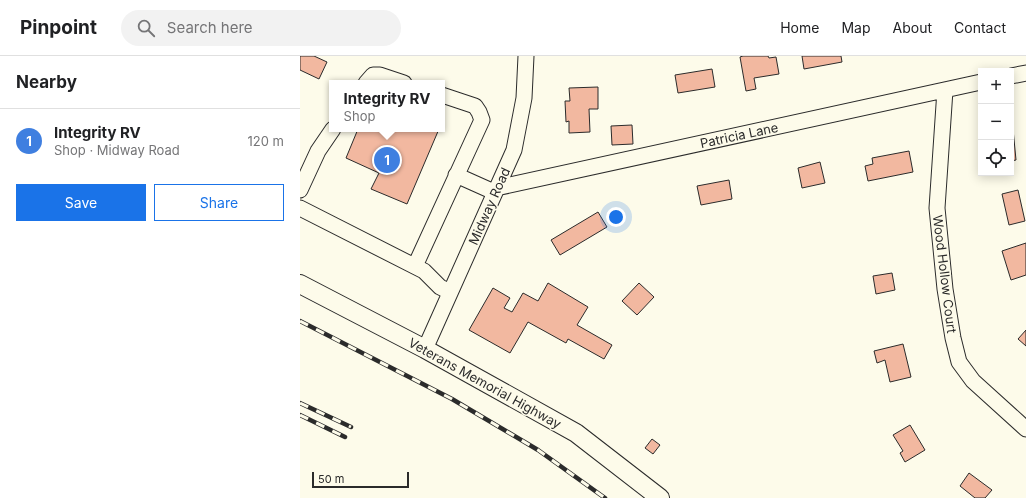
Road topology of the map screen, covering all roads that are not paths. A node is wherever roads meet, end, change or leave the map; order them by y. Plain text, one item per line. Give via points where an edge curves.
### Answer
1 (526, 56) edge
2 (1026, 73) edge
3 (1014, 75) edge
4 (369, 80) edge
5 (395, 80) edge
6 (978, 83) edge
7 (945, 90) junction
8 (445, 97) edge
9 (331, 132) edge
10 (456, 176) junction
11 (300, 190) edge
12 (495, 190) junction
13 (300, 208) edge
14 (415, 266) junction
15 (300, 284) edge
16 (450, 292) junction
17 (425, 349) junction
18 (1026, 429) edge
19 (660, 498) edge

1 - 12 street, Midway Road via 524,98 514,150
2 - 3 street
4 - 5 street via 373,75
6 - 7 street, Patricia Lane
7 - 12 street, Patricia Lane
7 - 18 street, Wood Hollow Court via 937,208 953,338 959,362 973,382
8 - 10 street via 475,106 482,120
9 - 11 street via 318,151
10 - 12 street
10 - 14 street
12 - 16 street, Midway Road
13 - 14 street
14 - 16 street
15 - 17 main road, Veterans Memorial Highway
16 - 17 street, Midway Road
17 - 19 main road, Veterans Memorial Highway via 576,434

